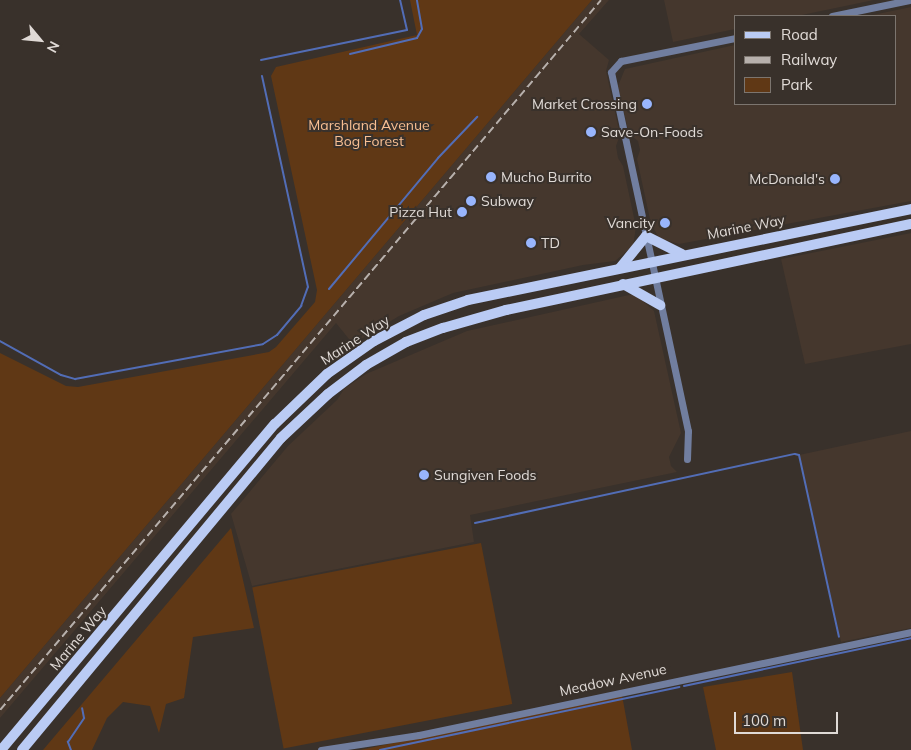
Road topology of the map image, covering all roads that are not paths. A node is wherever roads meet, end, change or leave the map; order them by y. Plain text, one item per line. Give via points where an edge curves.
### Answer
1 (909, 0) edge
2 (837, 15) edge
3 (734, 38) edge
4 (911, 209) edge
5 (911, 224) edge
6 (646, 236) junction
7 (682, 254) junction
8 (651, 262) junction
9 (620, 268) junction
10 (654, 278) junction
11 (623, 284) junction
12 (660, 305) junction
13 (687, 458) dead end
14 (911, 632) edge
15 (1, 750) edge
16 (22, 750) edge
17 (321, 750) edge

1 - 2 street
3 - 6 street via 615,65 613,81
4 - 7 main road, Marine Way
5 - 10 main road, Marine Way
6 - 7 main road
6 - 8 street
6 - 9 main road
7 - 8 main road, Marine Way
8 - 9 main road, Marine Way
8 - 10 street
9 - 15 main road, Marine Way via 449,305 374,341 327,374 275,424
10 - 11 main road, Marine Way
10 - 12 street
11 - 12 main road
11 - 16 main road, Marine Way via 443,328 406,342 350,375 281,438
12 - 13 street via 688,431
14 - 17 street, Meadow Avenue via 419,735

